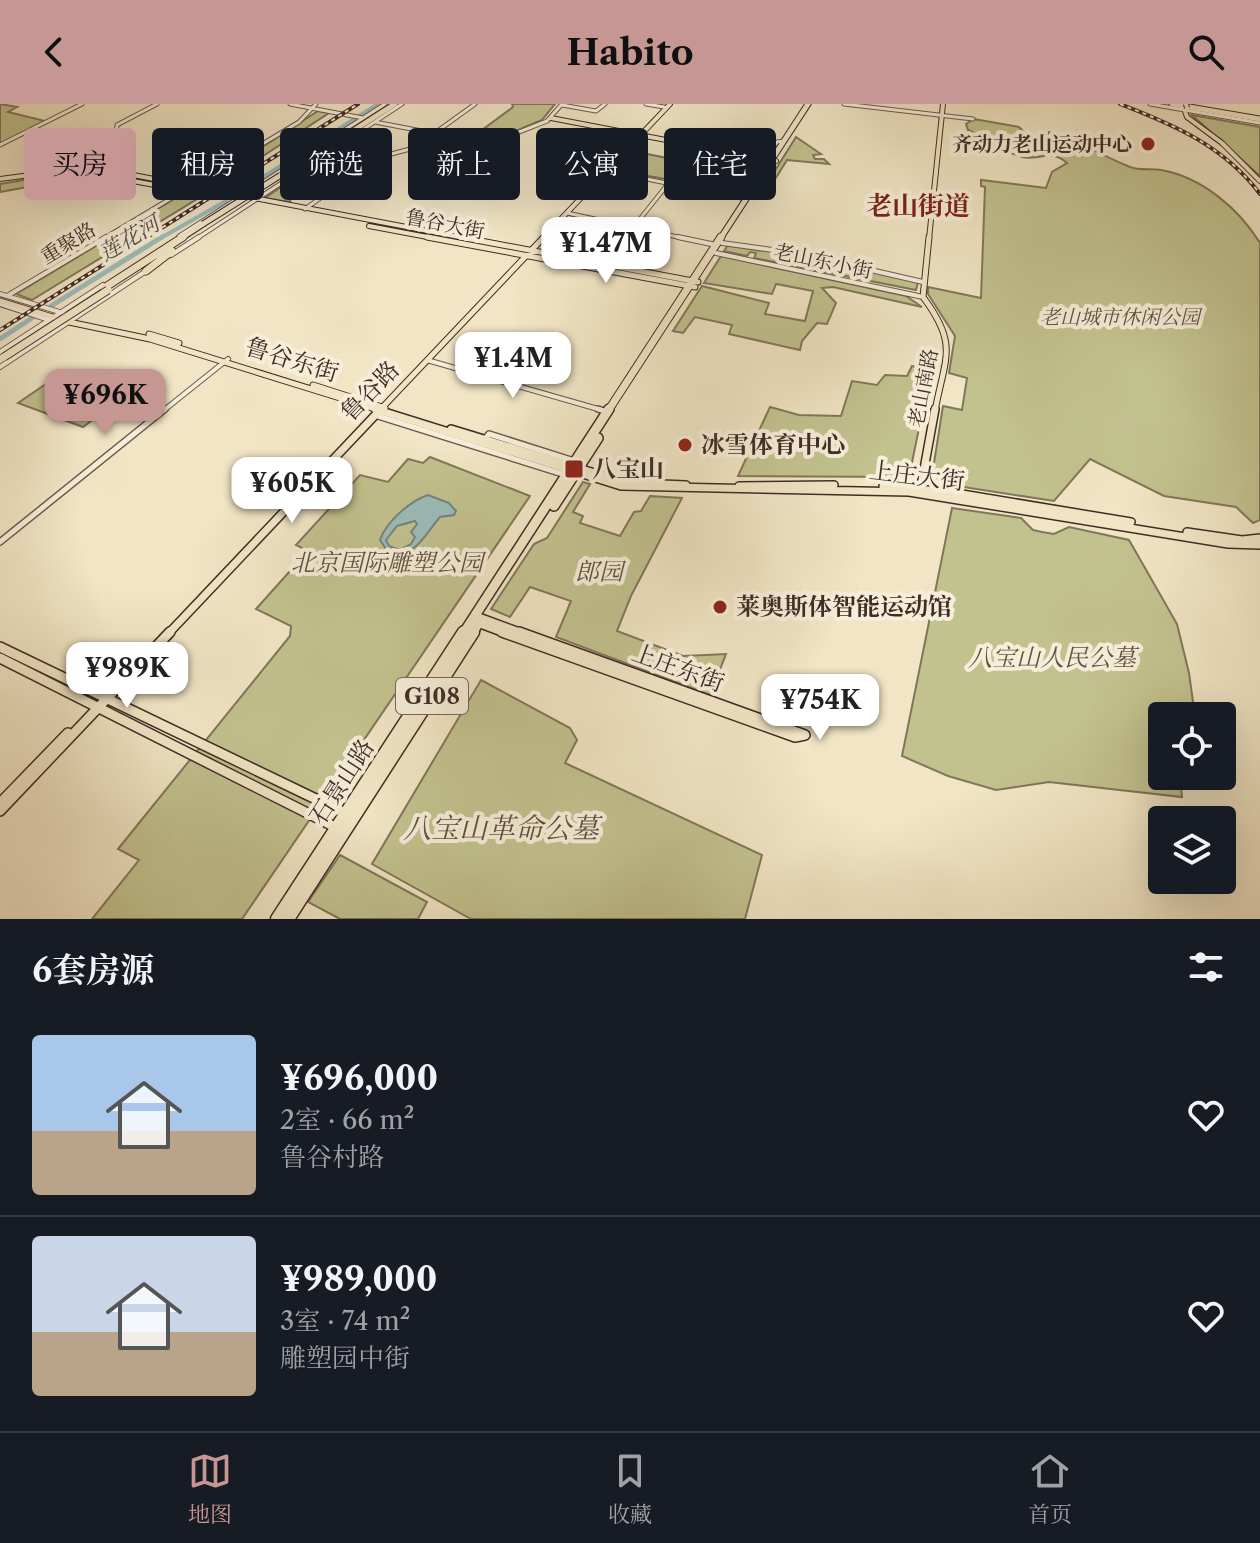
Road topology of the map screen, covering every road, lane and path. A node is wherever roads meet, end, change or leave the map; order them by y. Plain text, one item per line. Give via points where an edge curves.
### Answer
1 (82, 104) edge
2 (157, 104) edge
3 (290, 104) edge
4 (297, 104) edge
5 (389, 104) edge
6 (402, 104) edge
7 (475, 104) edge
8 (605, 104) edge
9 (646, 104) edge
10 (810, 104) edge
11 (844, 104) edge
12 (943, 104) edge
13 (1150, 104) edge
14 (1172, 104) edge
15 (562, 105) edge
16 (668, 105) edge
17 (314, 107) edge
18 (1185, 107) edge
19 (941, 114) junction
20 (360, 117) junction
21 (551, 118) junction
22 (973, 119) dead end
23 (1260, 120) edge
24 (376, 121) junction
25 (366, 127) joint
26 (117, 128) edge
27 (354, 128) edge
28 (355, 128) edge
29 (408, 128) edge
30 (442, 128) edge
31 (607, 128) edge
32 (647, 128) edge
33 (520, 131) edge
34 (264, 143) edge
35 (0, 145) edge
36 (408, 150) edge
37 (776, 154) edge
38 (776, 155) edge
39 (24, 177) edge
40 (280, 177) edge
41 (24, 179) edge
42 (1260, 180) edge
43 (0, 181) edge
44 (264, 181) edge
45 (264, 188) edge
46 (271, 189) junction
47 (664, 189) edge
48 (168, 200) edge
49 (236, 200) edge
50 (245, 200) edge
51 (578, 200) edge
52 (579, 200) edge
53 (745, 200) edge
54 (747, 200) edge
55 (252, 201) junction
56 (305, 209) junction
57 (219, 210) junction
58 (567, 213) junction
59 (233, 214) junction
60 (633, 227) junction
61 (184, 239) junction
62 (718, 247) junction
63 (528, 253) junction
64 (138, 262) junction
65 (604, 264) junction
66 (146, 271) junction
67 (923, 282) junction
68 (694, 284) junction
69 (923, 297) junction
70 (1, 298) edge
71 (56, 316) junction
72 (72, 320) junction
73 (1, 356) edge
74 (224, 360) junction
75 (427, 360) junction
76 (0, 367) edge
77 (378, 410) junction
78 (608, 413) junction
79 (573, 469) junction
80 (920, 491) junction
81 (1260, 541) edge
82 (0, 542) edge
83 (477, 619) junction
84 (0, 647) edge
85 (0, 658) edge
86 (100, 703) junction
87 (147, 718) junction
88 (136, 729) junction
89 (202, 745) junction
90 (193, 757) junction
91 (0, 803) edge
92 (0, 811) edge
93 (347, 814) junction
94 (337, 829) junction
95 (277, 919) edge
96 (288, 919) edge

1 - 35 street
2 - 26 street
3 - 17 street
4 - 17 street
5 - 20 street
5 - 27 highway
5 - 28 highway
6 - 24 street
7 - 30 street
8 - 15 street via 596,111
9 - 16 street
10 - 37 highway, 石景山路 / G108
10 - 38 highway, 石景山路 / G108
11 - 19 street
12 - 19 main road
13 - 18 street
14 - 23 highway
15 - 21 street
16 - 32 main road, 鲁谷路
17 - 20 street
17 - 34 street
18 - 23 highway
18 - 42 main road via 1190,120
19 - 22 street
19 - 67 main road
20 - 44 street
21 - 31 main road
21 - 33 street
24 - 25 street
24 - 29 street
25 - 46 street
36 - 56 street via 376,158
39 - 43 main road, 鲁谷大街
40 - 61 highway, bridge
41 - 43 main road, 鲁谷大街
45 - 46 street
46 - 55 street
47 - 60 street
48 - 70 street, 重聚路
49 - 57 street
50 - 55 main road, 鲁谷大街
51 - 63 main road, 鲁谷路
52 - 58 main road, 鲁谷路
53 - 62 highway, 石景山路 / G108
54 - 62 highway, 石景山路 / G108
55 - 56 main road, 鲁谷大街
55 - 59 street
55 - 63 main road, 鲁谷大街
56 - 63 main road, 鲁谷大街
57 - 59 street
57 - 64 street
58 - 60 street
58 - 63 main road, 鲁谷路
59 - 66 street
60 - 62 street
60 - 65 street
61 - 64 highway
61 - 66 highway
61 - 73 highway, bridge
62 - 67 street via 801,254
62 - 68 highway, 石景山路 / G108
62 - 69 street, 老山东小街
63 - 65 main road, 鲁谷大街
63 - 68 main road, 鲁谷大街
63 - 75 main road, 鲁谷路
63 - 77 main road, 鲁谷路
64 - 71 street
65 - 68 main road, 鲁谷大街
66 - 72 street
67 - 69 main road
68 - 78 highway, 石景山路 / G108
68 - 79 highway, 石景山路 / G108
69 - 80 main road, 老山南路 via 948,340
70 - 71 main road, 鲁谷东街
71 - 72 main road, 鲁谷东街
71 - 73 street
72 - 74 main road, 鲁谷东街
72 - 76 street
74 - 77 main road, 鲁谷东街
74 - 82 street
75 - 77 main road, 鲁谷路
75 - 78 street
77 - 79 main road, 鲁谷东街
77 - 79 main road, 鲁谷东街 via 487,437
77 - 86 main road, 鲁谷路
78 - 79 highway, 石景山路 / G108
79 - 80 main road, 上庄大街 via 621,486 651,489
79 - 83 highway, 石景山路 / G108
80 - 81 main road, 上庄大街 via 1228,544
83 - 83 main road, 上庄东街 via 795,737 805,735
83 - 93 highway, 石景山路 / G108
83 - 96 highway, 石景山路 / G108
84 - 86 main road
85 - 86 main road
86 - 87 main road
86 - 88 main road
86 - 91 main road, 鲁谷路
86 - 92 main road, 鲁谷路
87 - 88 main road
87 - 89 main road
88 - 90 main road
89 - 90 main road
89 - 93 main road
90 - 94 main road
93 - 94 highway, 石景山路 / G108
94 - 95 highway, 石景山路 / G108

